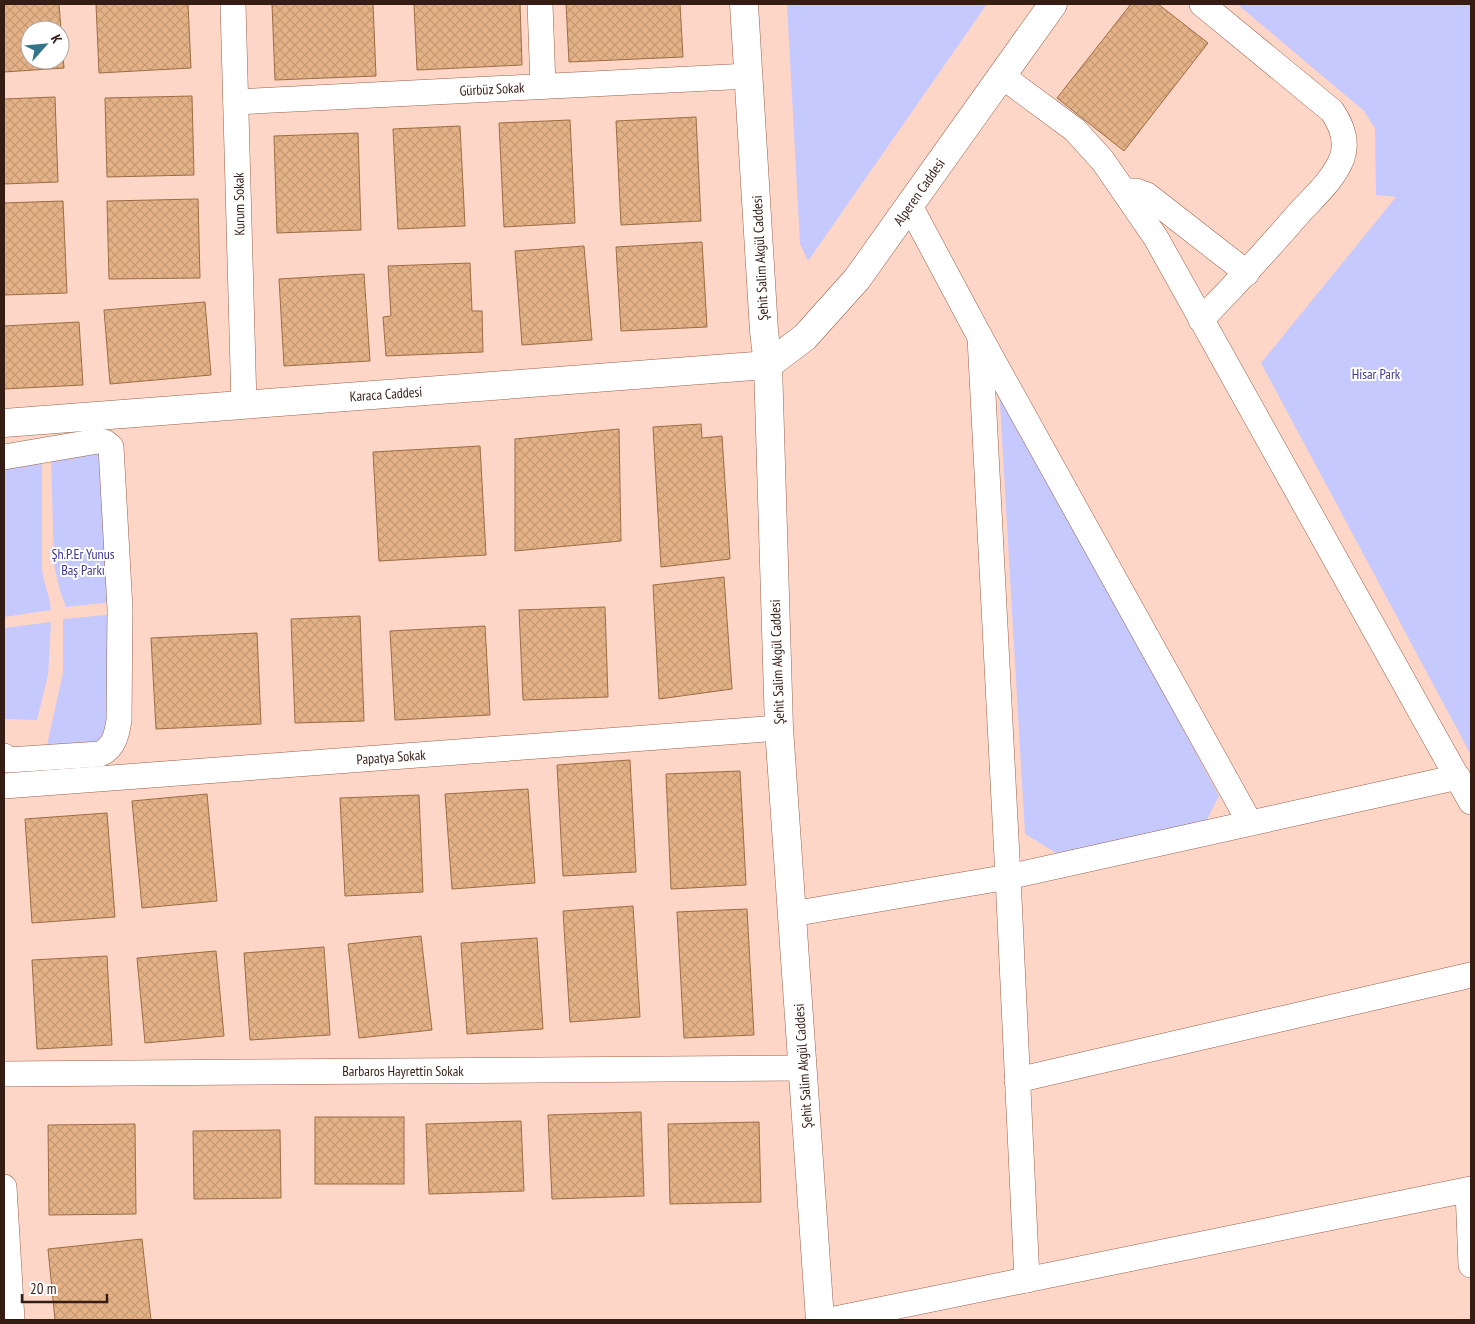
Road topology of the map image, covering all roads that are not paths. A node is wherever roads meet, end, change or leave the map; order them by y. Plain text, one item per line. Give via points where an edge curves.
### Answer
1 (233, 4) edge
2 (540, 4) edge
3 (744, 4) edge
4 (1053, 4) edge
5 (1202, 4) edge
6 (749, 76) junction
7 (1002, 76) junction
8 (543, 86) junction
9 (236, 102) junction
10 (1124, 191) junction
11 (910, 206) junction
12 (1247, 273) junction
13 (1202, 320) junction
14 (980, 337) junction
15 (768, 365) junction
16 (244, 405) junction
17 (4, 423) edge
18 (4, 457) edge
19 (779, 728) junction
20 (4, 756) edge
21 (1458, 777) junction
22 (4, 786) edge
23 (1471, 802) edge
24 (1250, 823) junction
25 (1008, 877) junction
26 (792, 914) junction
27 (1471, 975) edge
28 (803, 1068) junction
29 (4, 1074) edge
30 (1017, 1080) junction
31 (4, 1187) edge
32 (1470, 1190) edge
33 (1471, 1265) edge
34 (1027, 1280) junction
35 (12, 1320) edge
36 (820, 1320) edge
37 (830, 1320) edge

1 - 9 street, Kurum Sokak
2 - 8 street
3 - 6 main road, Şehit Salim Akgül Caddesi
4 - 7 main road, Alperen Caddesi
5 - 12 street via 1332,111 1344,139 1342,158 1331,177
6 - 8 street, Gürbüz Sokak
6 - 15 main road, Şehit Salim Akgül Caddesi
7 - 10 street via 1075,130
7 - 11 main road, Alperen Caddesi
8 - 9 street, Gürbüz Sokak
9 - 16 street, Kurum Sokak
10 - 12 street via 1147,195
10 - 13 street via 1156,238
11 - 14 street
11 - 15 main road, Alperen Caddesi via 858,280 805,338
12 - 13 street
13 - 21 street
14 - 24 street
14 - 25 street
15 - 16 main road, Karaca Caddesi
15 - 19 main road, Şehit Salim Akgül Caddesi
16 - 17 main road, Karaca Caddesi
18 - 20 street via 98,441 111,447 120,609 119,720 110,748 100,754 8,760
19 - 22 street, Papatya Sokak
19 - 26 main road, Şehit Salim Akgül Caddesi
21 - 23 street
21 - 24 street
24 - 25 street
25 - 26 street
25 - 30 street
26 - 28 main road, Şehit Salim Akgül Caddesi
27 - 30 street
28 - 29 street, Barbaros Hayrettin Sokak
28 - 36 main road, Şehit Salim Akgül Caddesi
30 - 34 street
31 - 35 street
32 - 33 street
32 - 34 street
34 - 37 street

